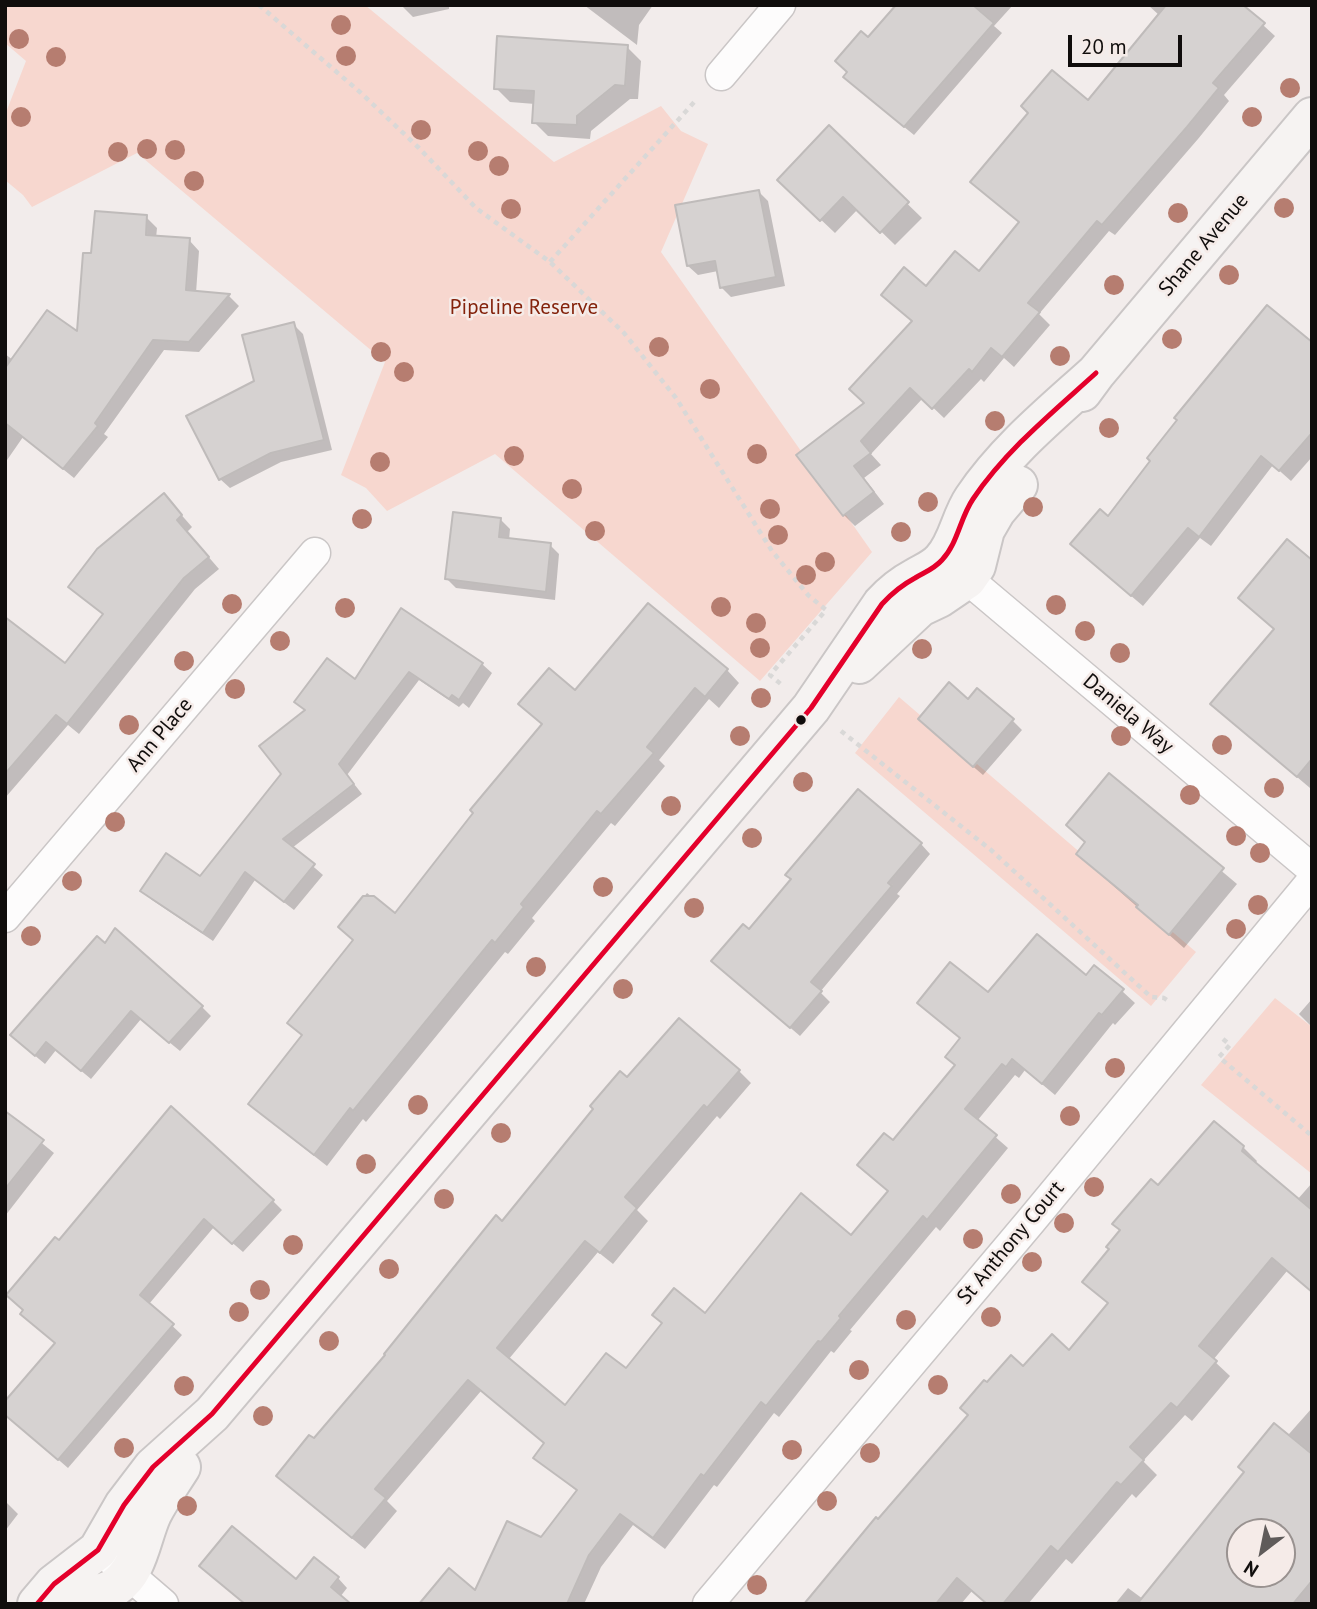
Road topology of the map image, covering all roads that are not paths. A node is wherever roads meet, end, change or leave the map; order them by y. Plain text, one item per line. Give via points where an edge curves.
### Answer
1 (780, 5) edge
2 (721, 75) road end
3 (1312, 117) edge
4 (315, 553) dead end
5 (955, 569) junction
6 (1312, 869) edge
7 (1312, 881) edge
8 (5, 917) edge
9 (212, 1414) junction
10 (98, 1550) junction
11 (128, 1574) junction
12 (37, 1604) edge
13 (75, 1604) edge
14 (163, 1604) edge
15 (708, 1604) edge

1 - 2 street
3 - 5 street, Shane Avenue via 1096,373 1014,449 982,488 962,517 953,545
4 - 8 street, Ann Place
5 - 6 street, Daniela Way
5 - 9 street, Shane Avenue via 930,571 881,604 811,708
7 - 15 street, St Anthony Court
9 - 10 street, Shane Avenue via 153,1467
9 - 11 street, Shane Avenue via 153,1511 141,1552
10 - 11 street
10 - 12 street, Shane Avenue via 54,1584
11 - 13 street via 117,1586
11 - 14 street

